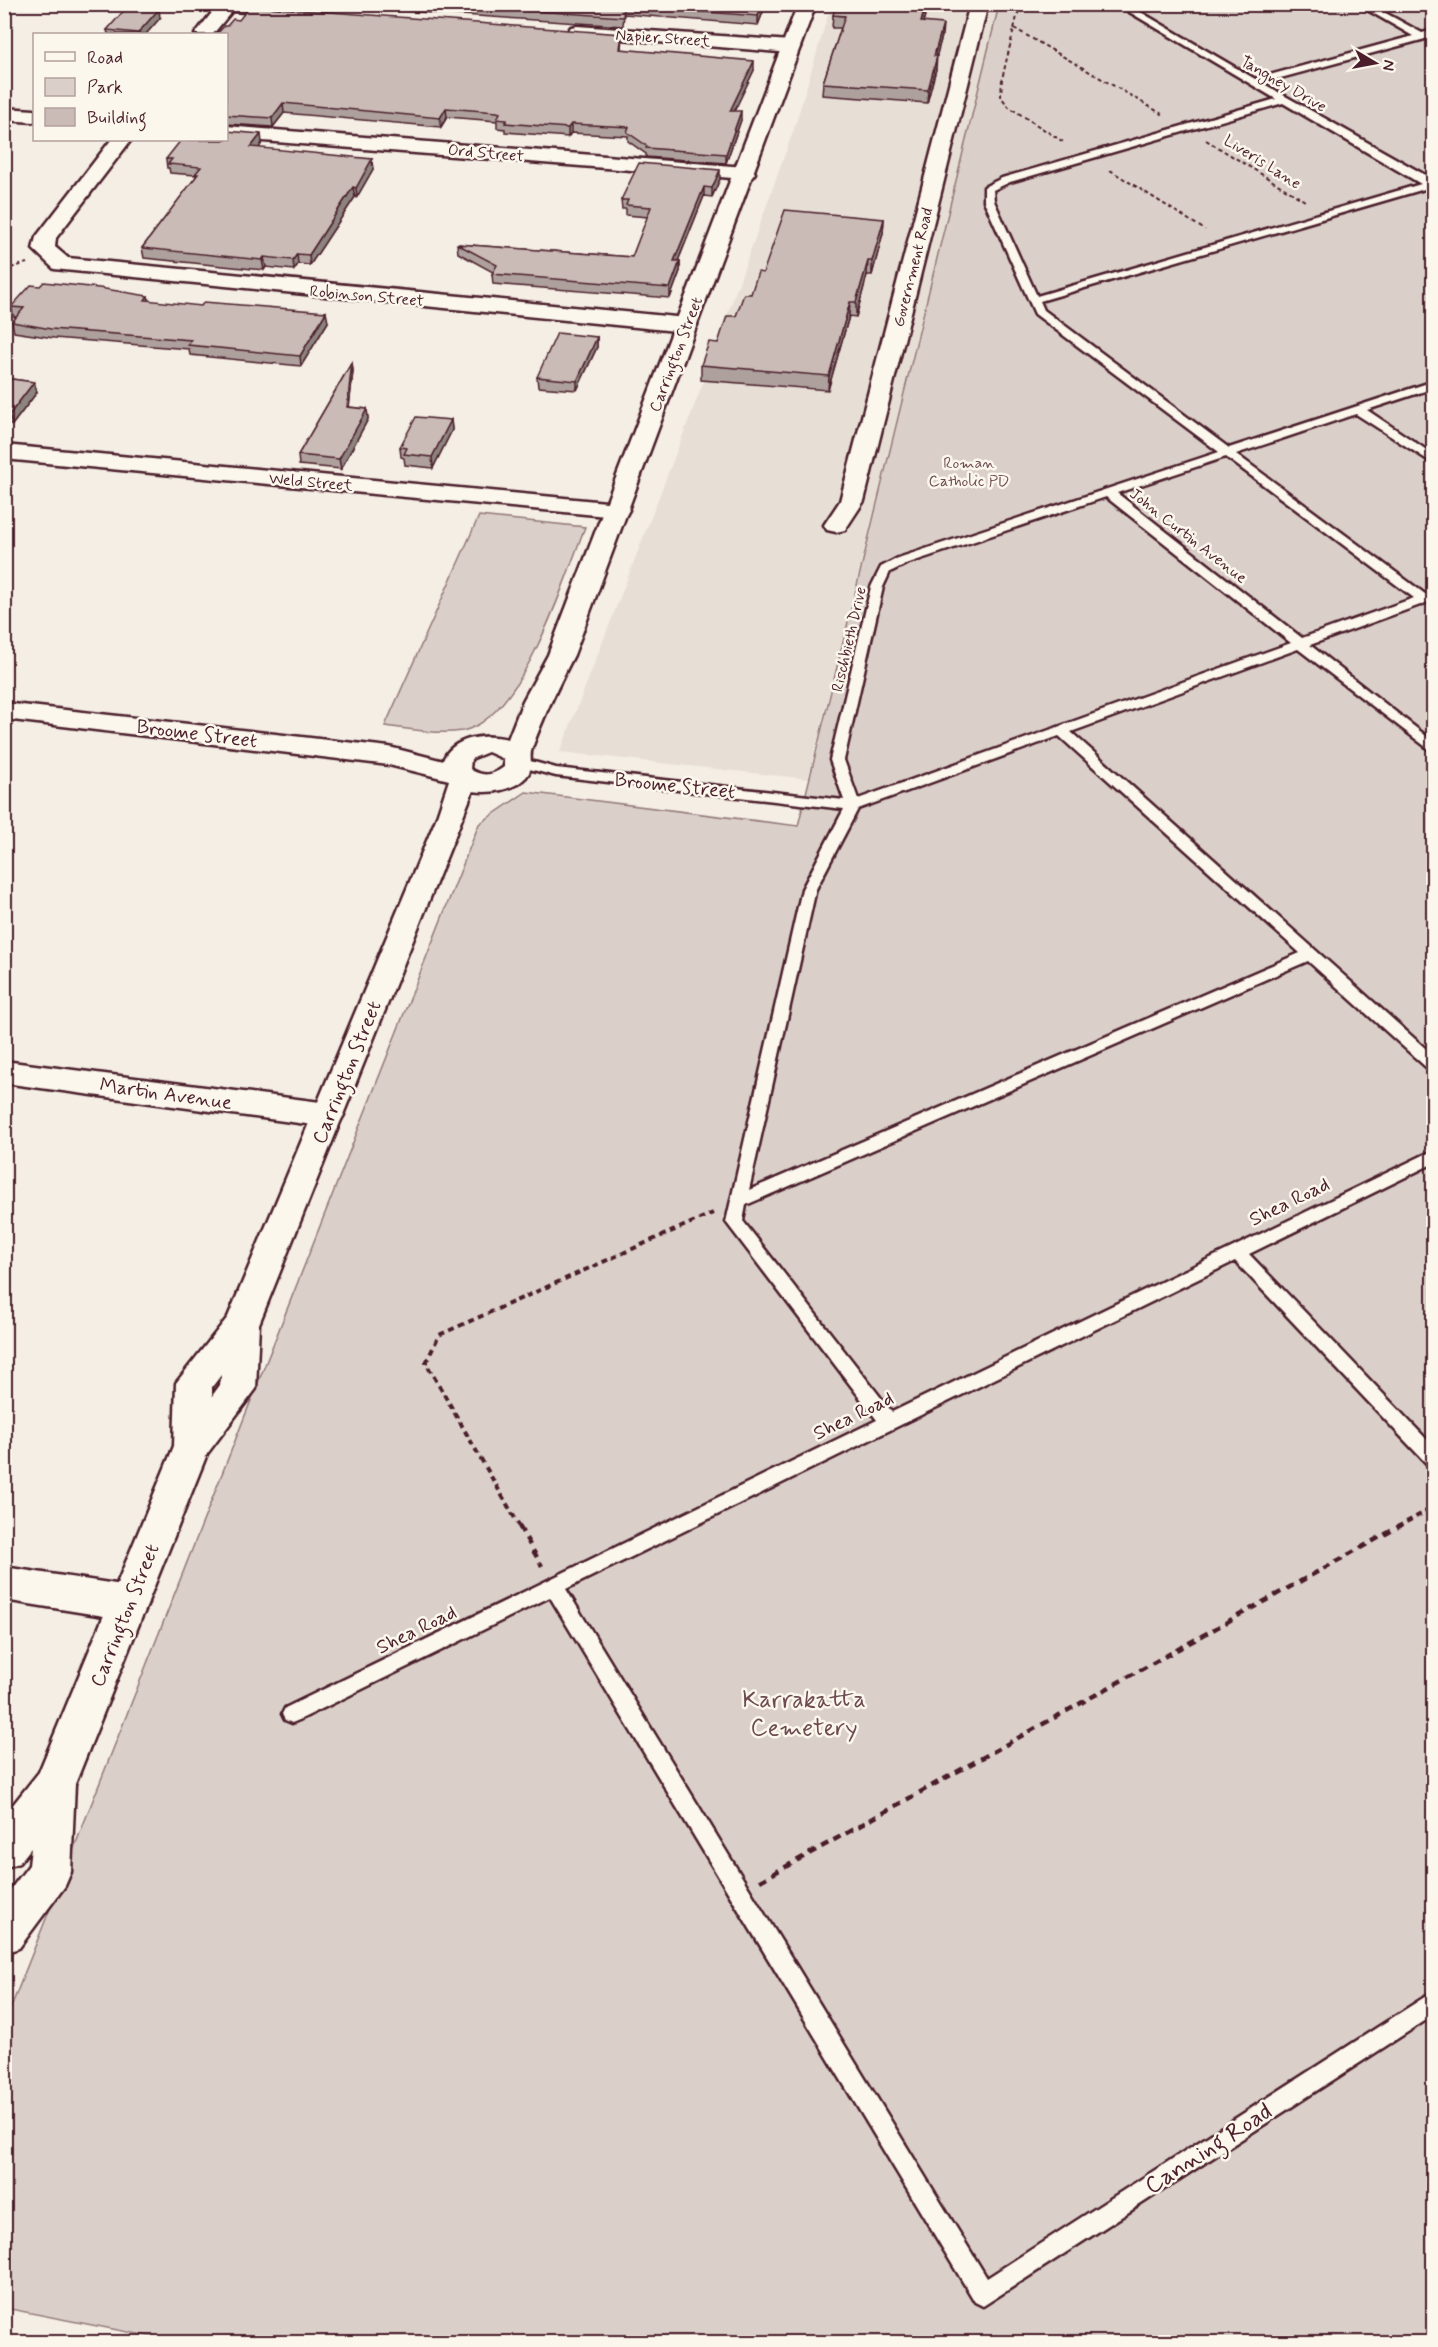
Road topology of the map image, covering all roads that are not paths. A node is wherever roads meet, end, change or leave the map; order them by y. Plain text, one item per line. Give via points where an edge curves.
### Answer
1 (807, 4) edge
2 (979, 4) edge
3 (1120, 4) edge
4 (1361, 4) edge
5 (222, 5) edge
6 (310, 12) edge
7 (560, 30) edge
8 (205, 33) edge
9 (1434, 33) edge
10 (1422, 37) junction
11 (791, 47) junction
12 (1254, 82) junction
13 (1284, 100) junction
14 (4, 114) edge
15 (33, 116) edge
16 (228, 132) edge
17 (120, 141) edge
18 (744, 173) junction
19 (1432, 185) edge
20 (1033, 300) junction
21 (686, 325) junction
22 (1434, 384) edge
23 (1357, 409) junction
24 (4, 452) edge
25 (1227, 453) junction
26 (1434, 461) edge
27 (1109, 493) junction
28 (617, 510) junction
29 (836, 525) dead end
30 (1428, 597) edge
31 (1300, 644) junction
32 (536, 701) junction
33 (4, 711) edge
34 (1061, 730) junction
35 (1434, 749) edge
36 (515, 764) junction
37 (471, 766) junction
38 (853, 806) junction
39 (1310, 954) junction
40 (1434, 1065) edge
41 (4, 1072) edge
42 (328, 1114) junction
43 (1434, 1156) edge
44 (738, 1202) junction
45 (1237, 1252) junction
46 (889, 1422) junction
47 (1434, 1460) edge
48 (4, 1583) edge
49 (554, 1587) junction
50 (129, 1603) junction
51 (292, 1714) dead end
52 (56, 1784) junction
53 (4, 1850) edge
54 (4, 1933) edge
55 (1434, 2002) edge

1 - 11 street, Carrington Street
2 - 29 street, Government Road via 852,501
3 - 12 lane, Tangney Drive
4 - 10 lane
5 - 6 street
5 - 8 street
7 - 11 street, Napier Street
9 - 10 lane
10 - 12 lane
11 - 18 street, Carrington Street
12 - 13 lane, Tangney Drive
13 - 19 lane, Tangney Drive
13 - 20 lane via 1006,180 988,189 989,201
14 - 15 street
16 - 18 street, Ord Street
17 - 21 street, Robinson Street via 46,237 44,249 62,264
18 - 21 street, Carrington Street
19 - 20 lane
20 - 25 lane via 1039,312
21 - 28 street, Carrington Street
22 - 23 lane, John Curtin Avenue
23 - 25 lane, John Curtin Avenue
23 - 26 lane
24 - 28 street, Weld Street
25 - 27 lane, John Curtin Avenue
25 - 30 lane
27 - 31 lane, John Curtin Avenue
27 - 38 lane, Rischbieth Drive via 885,570 876,587 837,760
28 - 32 street, Carrington Street via 561,655
30 - 31 lane
31 - 34 lane
31 - 35 lane, John Curtin Avenue
32 - 36 street, Carrington Street
32 - 37 street, Carrington Street
33 - 37 street, Broome Street
34 - 38 lane
34 - 39 lane
36 - 37 street via 494,783
36 - 37 street, Broome Street via 504,746
36 - 38 lane, Broome Street
37 - 42 street, Carrington Street
38 - 44 lane via 809,889
39 - 40 lane
39 - 44 lane
41 - 42 street, Martin Avenue
42 - 50 street, Carrington Street via 242,1324 238,1389 192,1446
43 - 45 lane, Shea Road
44 - 46 lane via 734,1222
45 - 46 lane, Shea Road
45 - 47 lane
46 - 49 lane, Shea Road
48 - 50 street
49 - 51 lane, Shea Road
49 - 55 lane, Canning Road via 984,2294
50 - 52 street, Carrington Street
52 - 53 street, Carrington Street
52 - 54 street, Carrington Street via 50,1872

